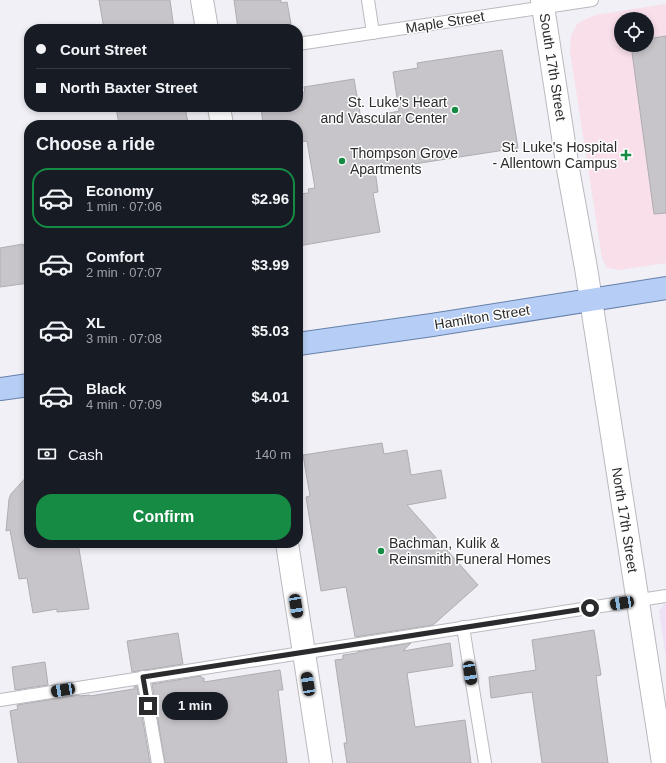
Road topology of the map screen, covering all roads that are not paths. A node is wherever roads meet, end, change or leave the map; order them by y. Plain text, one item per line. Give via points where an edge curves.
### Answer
1 (202, 0) edge
2 (368, 0) edge
3 (592, 0) edge
4 (543, 4) edge
5 (206, 24) edge
6 (373, 33) junction
7 (303, 43) edge
8 (666, 288) edge
9 (590, 300) junction
10 (303, 343) edge
11 (24, 385) edge
12 (0, 389) edge
13 (288, 548) edge
14 (666, 596) edge
15 (638, 600) junction
16 (463, 627) junction
17 (303, 653) junction
18 (143, 677) junction
19 (0, 700) edge
20 (158, 763) edge
21 (320, 763) edge
22 (485, 763) edge
23 (663, 763) edge

1 - 5 street
2 - 6 lane
3 - 4 lane, Maple Street
4 - 6 lane, Maple Street
4 - 9 street, South 17th Street
6 - 7 lane, Maple Street
8 - 9 main road, Hamilton Street
9 - 10 main road, Hamilton Street
9 - 15 street, North 17th Street
11 - 12 main road
13 - 17 street
14 - 15 lane
15 - 16 lane
15 - 23 street, North 17th Street
16 - 17 lane
16 - 22 lane
17 - 18 lane
17 - 21 street
18 - 19 lane
18 - 20 lane

